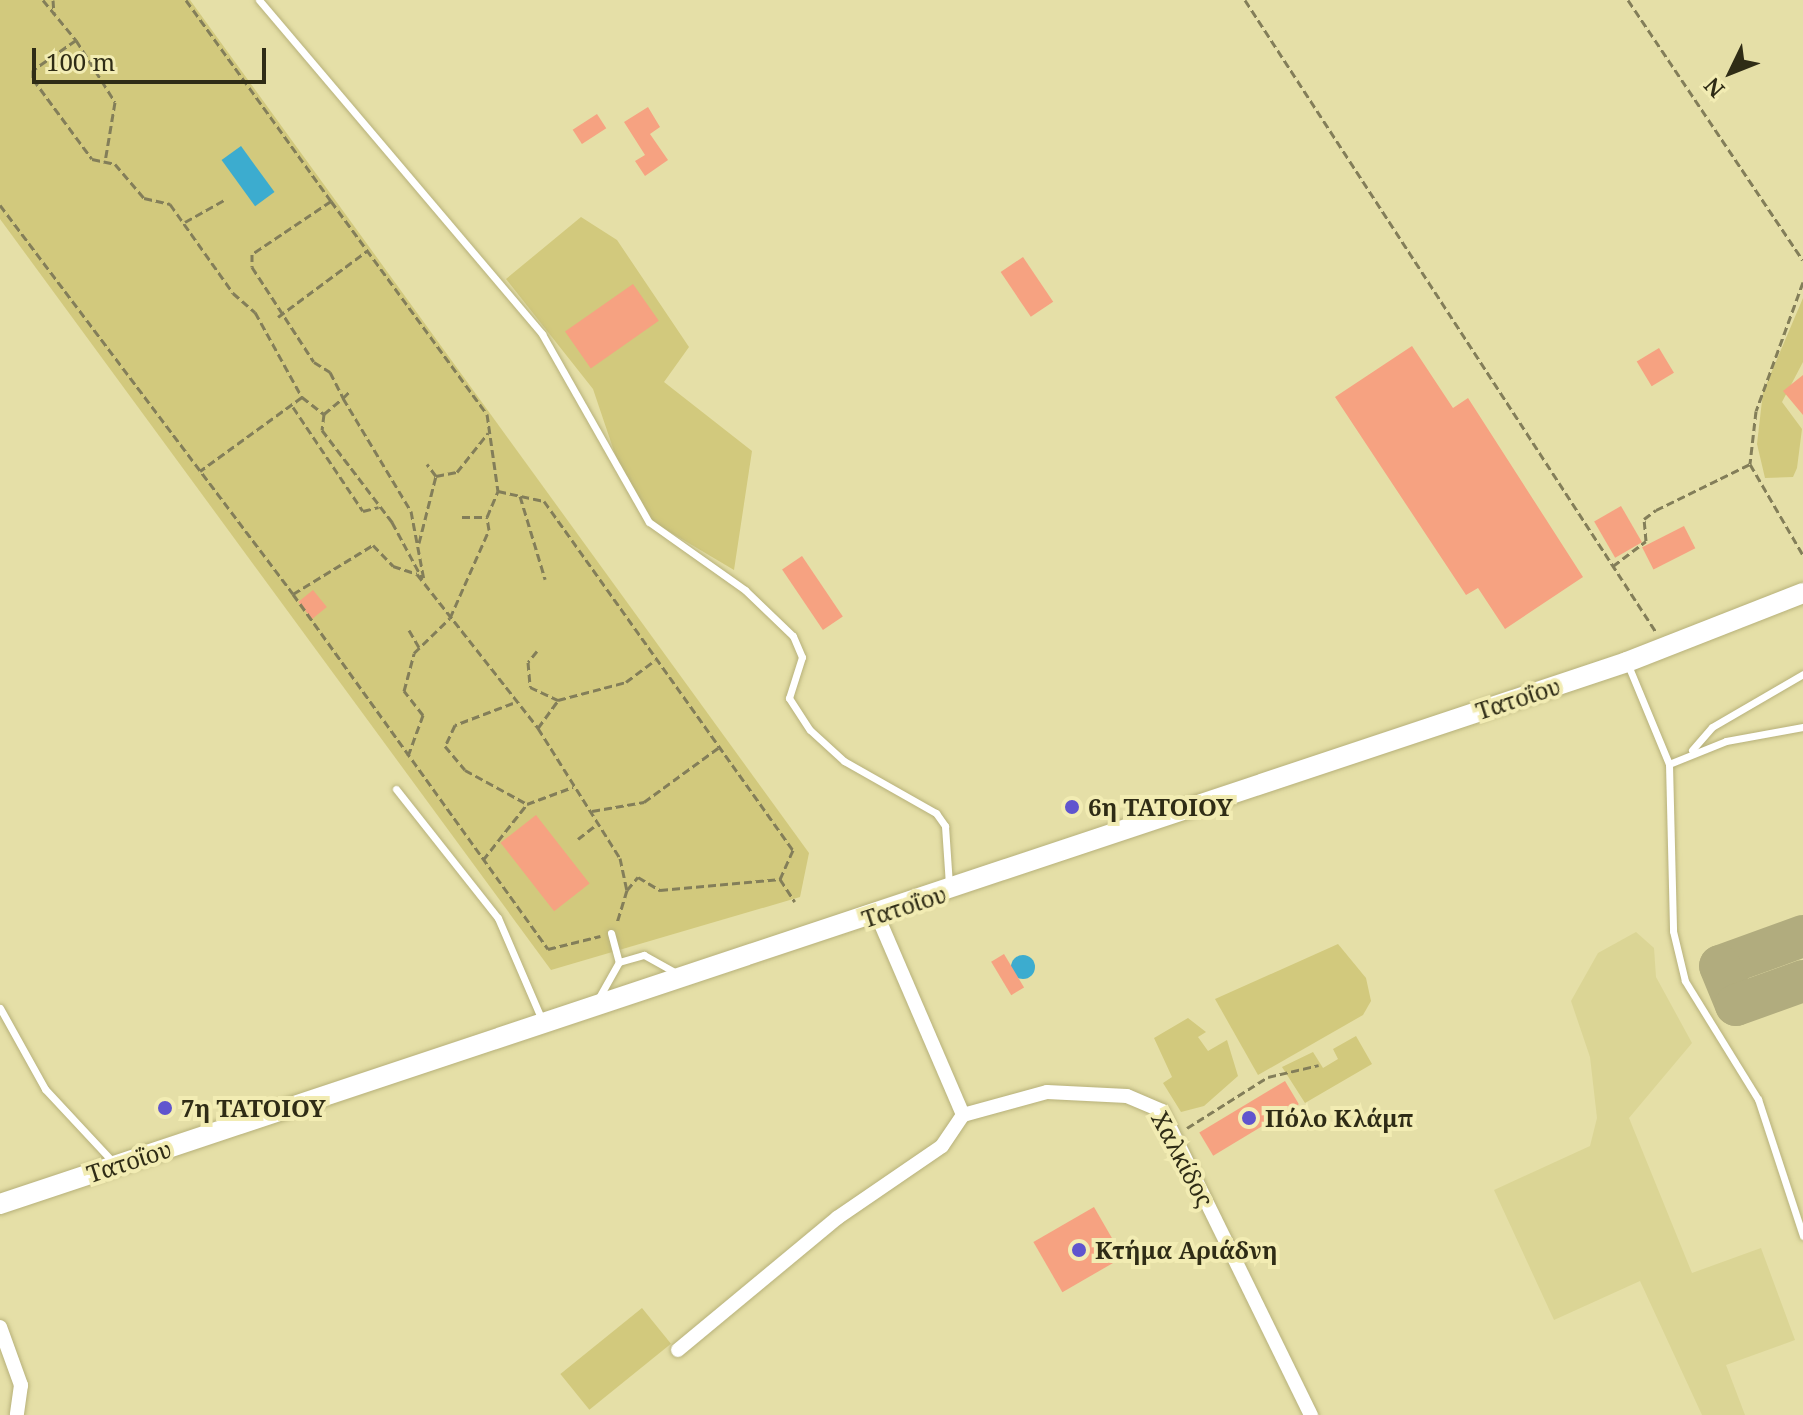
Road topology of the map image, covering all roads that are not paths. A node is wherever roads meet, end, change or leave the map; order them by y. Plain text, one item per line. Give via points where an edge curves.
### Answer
1 (259, 0) edge
2 (1803, 593) edge
3 (1627, 662) junction
4 (1803, 674) edge
5 (1803, 727) edge
6 (1690, 752) junction
7 (1669, 764) junction
8 (396, 789) dead end
9 (949, 891) junction
10 (877, 915) junction
11 (611, 933) road end
12 (619, 962) junction
13 (685, 978) junction
14 (0, 1008) edge
15 (591, 1010) junction
16 (544, 1026) junction
17 (963, 1115) junction
18 (117, 1165) junction
19 (0, 1204) edge
20 (1803, 1236) edge
21 (0, 1327) edge
22 (678, 1350) dead end
23 (17, 1415) edge
24 (1311, 1415) edge

1 - 9 lane via 542,334 649,522 745,590 793,636 802,657 789,698 810,730 844,761 936,813 945,826
2 - 3 street, Τατοΐου
3 - 7 lane
3 - 9 street, Τατοΐου
4 - 6 lane via 1712,727
5 - 6 lane
6 - 7 lane
7 - 20 lane via 1673,931 1685,981 1758,1099
8 - 16 lane via 498,918
9 - 10 street, Τατοΐου
10 - 13 street, Τατοΐου
10 - 17 street
11 - 12 lane
12 - 13 lane via 644,955
12 - 15 lane
13 - 15 street, Τατοΐου
14 - 18 lane via 45,1089
15 - 16 street, Τατοΐου
16 - 18 street, Τατοΐου
17 - 22 street via 942,1146 837,1218
17 - 24 street, Χαλκίδος via 1031,1094 1151,1100 1174,1136
18 - 19 street, Τατοΐου
21 - 23 street via 21,1385

